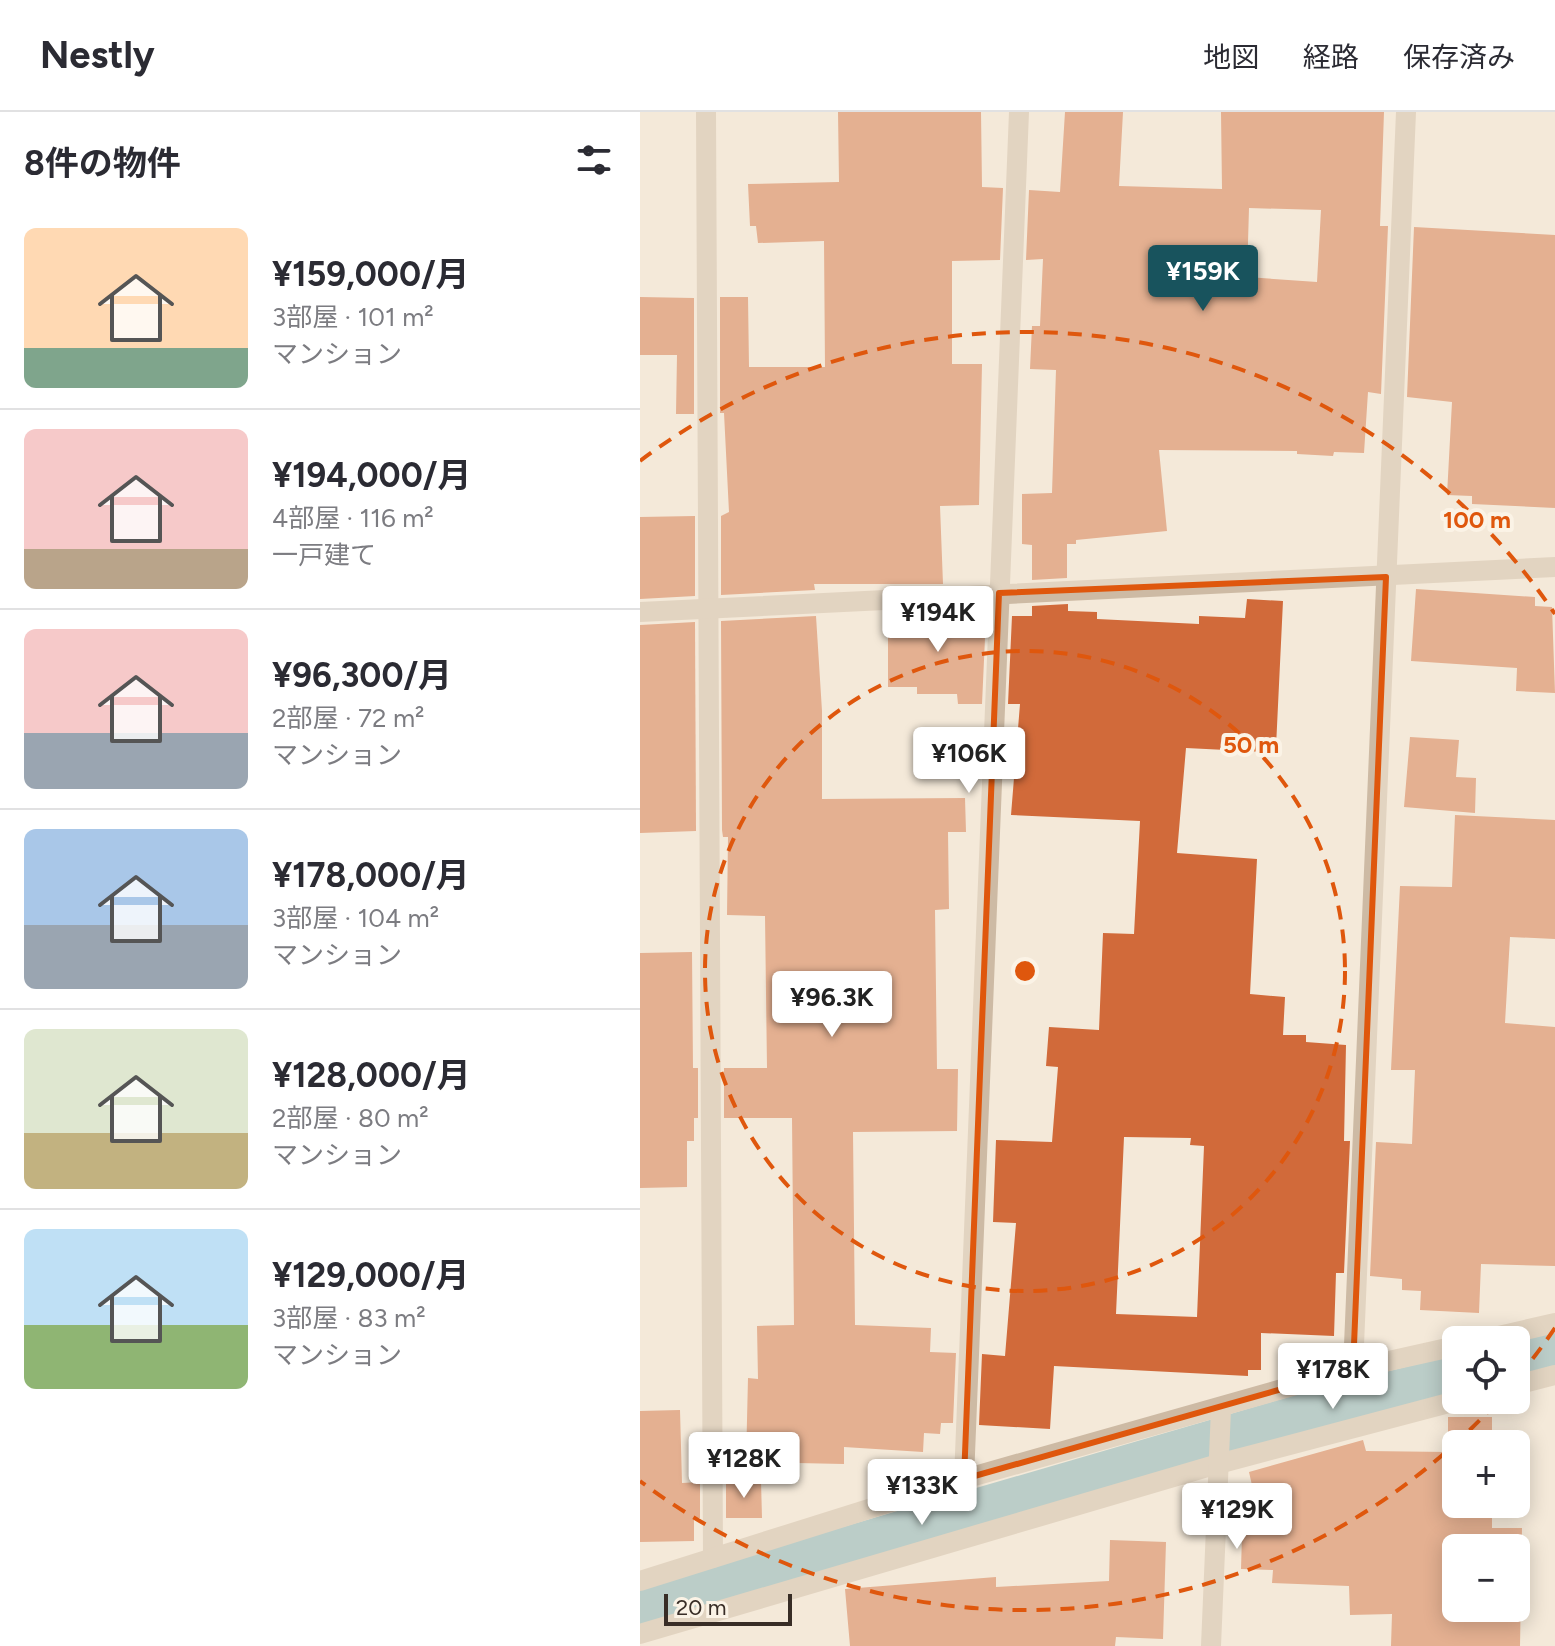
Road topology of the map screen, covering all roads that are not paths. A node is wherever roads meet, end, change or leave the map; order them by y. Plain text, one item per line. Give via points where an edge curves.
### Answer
1 (706, 112) edge
2 (1019, 112) edge
3 (1406, 112) edge
4 (1555, 567) edge
5 (1386, 577) junction
6 (999, 593) junction
7 (708, 607) junction
8 (640, 612) edge
9 (1555, 1323) edge
10 (1530, 1329) edge
11 (1442, 1349) edge
12 (1353, 1369) junction
13 (1555, 1375) edge
14 (1530, 1381) edge
15 (1442, 1404) edge
16 (1220, 1416) junction
17 (1218, 1458) junction
18 (964, 1479) junction
19 (713, 1558) junction
20 (640, 1581) edge
21 (640, 1634) edge
22 (1211, 1646) edge

1 - 7 street
2 - 6 street
3 - 5 street
4 - 5 street
5 - 6 street
5 - 12 street
6 - 7 street
6 - 18 street
7 - 8 street
7 - 19 street
9 - 10 street
11 - 12 street
12 - 16 street
13 - 14 street
15 - 17 street
16 - 17 street
16 - 18 street
17 - 21 street
17 - 22 street
18 - 19 street
19 - 20 street

